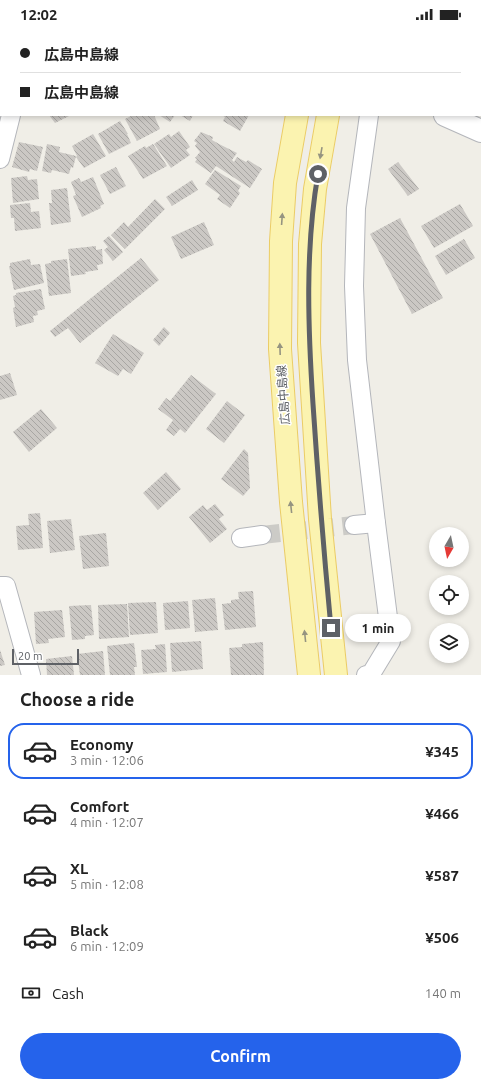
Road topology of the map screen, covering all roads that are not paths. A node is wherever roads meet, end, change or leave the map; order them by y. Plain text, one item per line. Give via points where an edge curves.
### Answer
1 (297, 116) edge
2 (328, 116) edge
3 (369, 116) edge
4 (447, 116) edge
5 (7, 123) edge
6 (481, 131) edge
7 (0, 159) edge
8 (376, 523) junction
9 (354, 525) tunnel mouth
10 (262, 535) tunnel mouth
11 (240, 538) dead end
12 (0, 586) edge
13 (32, 675) edge
14 (309, 675) edge
15 (336, 675) edge
16 (366, 675) edge

14 -> 1 main road, 広島中島線 via 291,502 280,349 281,234 285,183
2 -> 15 main road via 315,189 311,236 309,343 320,519
3 - 8 street via 356,208 354,286 357,360
4 - 6 street
5 - 7 street
8 - 9 street
8 - 16 street via 392,641 371,674
10 - 11 street
12 - 13 street via 6,586

